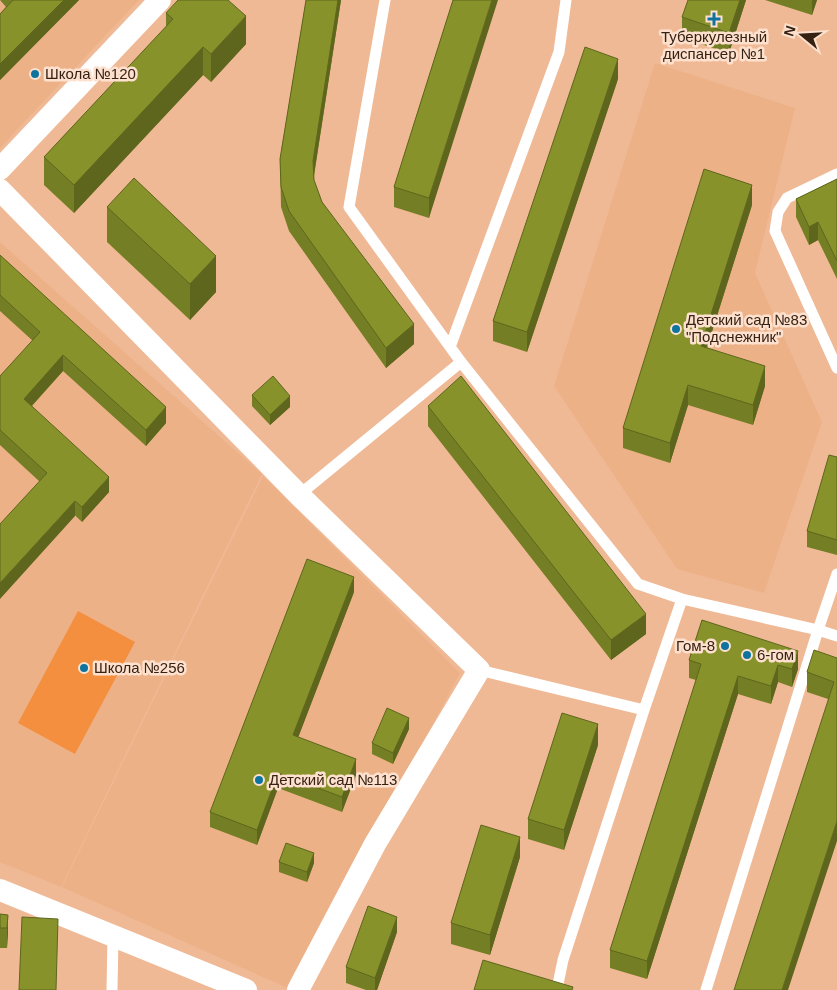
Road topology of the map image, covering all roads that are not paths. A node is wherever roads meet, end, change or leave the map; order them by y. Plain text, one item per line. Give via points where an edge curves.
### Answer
1 (160, 0) edge
2 (385, 0) edge
3 (566, 0) edge
4 (0, 169) edge
5 (837, 174) edge
6 (0, 190) edge
7 (450, 347) junction
8 (461, 362) junction
9 (837, 368) edge
10 (299, 496) junction
11 (837, 574) edge
12 (682, 599) junction
13 (818, 630) junction
14 (837, 636) edge
15 (480, 670) junction
16 (644, 710) junction
17 (0, 890) edge
18 (113, 936) junction
19 (112, 990) edge
20 (246, 990) edge
21 (298, 990) edge
22 (561, 990) edge
23 (706, 990) edge

1 - 4 street
2 - 7 lane via 349,207
3 - 7 lane via 559,52
5 - 9 lane via 788,198 778,212 775,231
6 - 10 street
7 - 8 lane
8 - 10 lane
8 - 12 lane via 638,584
10 - 15 street
11 - 13 lane
12 - 13 lane
12 - 16 lane
13 - 14 lane
13 - 23 lane
15 - 16 lane
15 - 21 street via 375,844
16 - 22 lane via 563,960 558,984
17 - 18 street
18 - 19 lane
18 - 20 street

